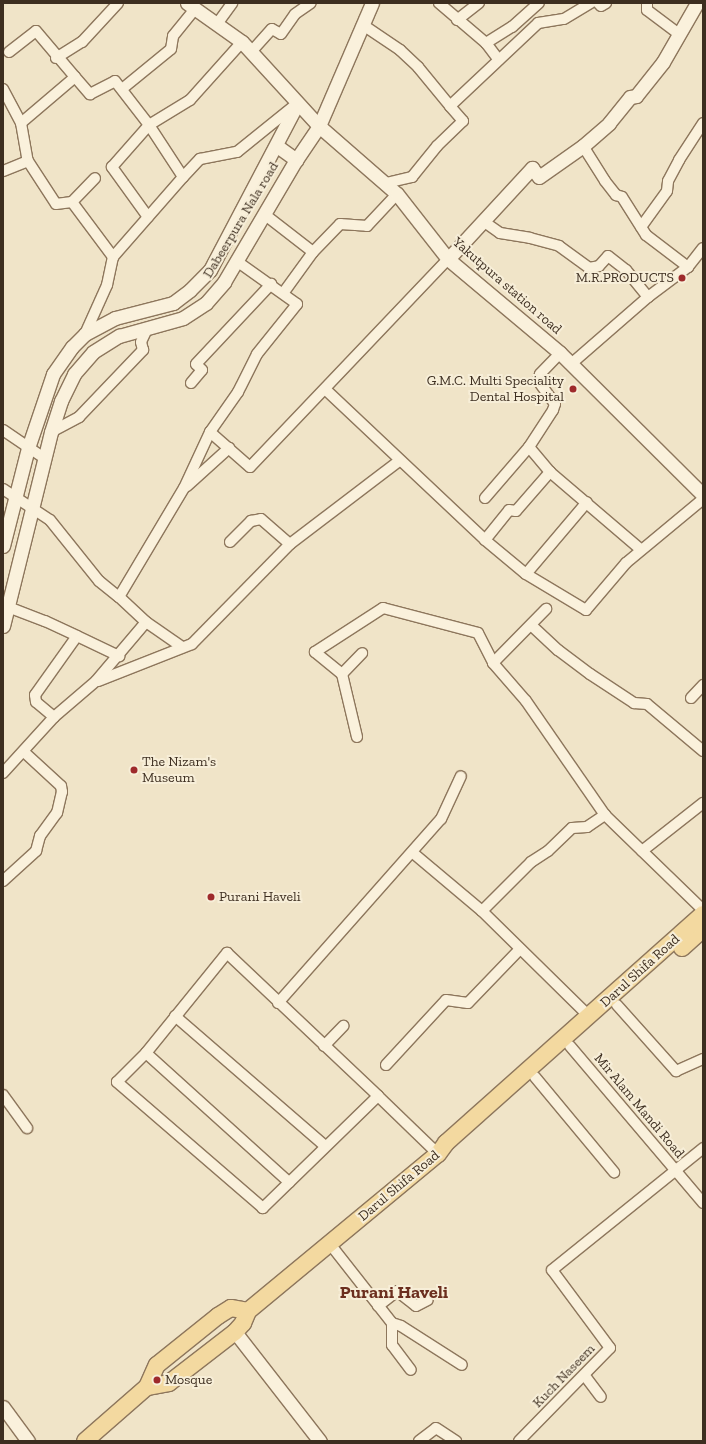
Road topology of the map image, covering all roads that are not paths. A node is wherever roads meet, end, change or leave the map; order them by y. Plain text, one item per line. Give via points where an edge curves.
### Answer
1 (118, 3) edge
2 (312, 3) edge
3 (372, 3) edge
4 (439, 3) edge
5 (479, 3) edge
6 (539, 3) edge
7 (591, 3) edge
8 (598, 3) edge
9 (606, 3) edge
10 (647, 3) edge
11 (697, 3) edge
12 (228, 4) edge
13 (191, 6) edge
14 (457, 20) junction
15 (217, 24) junction
16 (363, 26) junction
17 (679, 34) junction
18 (486, 44) junction
19 (246, 47) junction
20 (9, 52) dead end
21 (56, 58) junction
22 (499, 60) junction
23 (75, 77) junction
24 (3, 89) edge
25 (122, 89) junction
26 (297, 104) junction
27 (450, 106) junction
28 (21, 123) junction
29 (703, 123) edge
30 (149, 125) junction
31 (319, 126) junction
32 (276, 146) junction
33 (583, 146) junction
34 (296, 160) junction
35 (28, 161) junction
36 (3, 171) edge
37 (183, 176) junction
38 (95, 178) dead end
39 (386, 183) junction
40 (398, 194) junction
41 (72, 202) junction
42 (264, 214) junction
43 (148, 217) junction
44 (484, 221) junction
45 (641, 227) junction
46 (703, 248) edge
47 (312, 252) junction
48 (113, 257) junction
49 (448, 259) junction
50 (238, 262) junction
51 (688, 267) junction
52 (210, 270) junction
53 (224, 282) junction
54 (271, 284) junction
55 (284, 292) junction
56 (648, 297) junction
57 (133, 313) junction
58 (142, 330) junction
59 (85, 334) junction
60 (560, 353) junction
61 (571, 364) junction
62 (191, 383) dead end
63 (325, 389) junction
64 (3, 430) edge
65 (51, 432) junction
66 (210, 432) junction
67 (529, 447) junction
68 (28, 448) junction
69 (229, 448) junction
70 (44, 458) junction
71 (399, 461) junction
72 (550, 472) junction
73 (184, 488) junction
74 (3, 489) edge
75 (703, 494) edge
76 (485, 498) dead end
77 (16, 499) junction
78 (703, 499) edge
79 (587, 502) junction
80 (33, 509) junction
81 (484, 540) junction
82 (230, 542) dead end
83 (290, 544) junction
84 (3, 546) edge
85 (640, 549) junction
86 (526, 574) junction
87 (119, 597) junction
88 (8, 607) junction
89 (546, 609) dead end
90 (146, 622) junction
91 (531, 625) junction
92 (3, 626) edge
93 (77, 636) junction
94 (182, 647) junction
95 (362, 653) dead end
96 (119, 656) junction
97 (493, 663) junction
98 (342, 674) junction
99 (96, 681) junction
100 (703, 685) edge
101 (691, 698) dead end
102 (54, 717) junction
103 (357, 737) dead end
104 (703, 751) edge
105 (24, 752) junction
106 (3, 773) edge
107 (461, 776) dead end
108 (703, 803) edge
109 (605, 815) junction
110 (642, 851) junction
111 (413, 853) junction
112 (3, 881) edge
113 (703, 910) edge
114 (482, 911) junction
115 (703, 914) edge
116 (703, 929) edge
117 (520, 949) junction
118 (278, 1003) junction
119 (617, 1005) junction
120 (175, 1016) junction
121 (589, 1016) junction
122 (343, 1026) dead end
123 (324, 1046) junction
124 (570, 1046) junction
125 (146, 1053) junction
126 (703, 1059) edge
127 (386, 1066) dead end
128 (535, 1077) junction
129 (3, 1095) edge
130 (378, 1096) junction
131 (27, 1128) dead end
132 (325, 1146) junction
133 (703, 1148) edge
134 (440, 1153) junction
135 (676, 1171) junction
136 (614, 1172) dead end
137 (289, 1182) junction
138 (703, 1203) edge
139 (330, 1244) junction
140 (428, 1300) dead end
141 (378, 1306) junction
142 (248, 1311) junction
143 (392, 1323) junction
144 (235, 1332) junction
145 (462, 1365) dead end
146 (411, 1370) dead end
147 (585, 1376) junction
148 (147, 1387) junction
149 (601, 1397) dead end
150 (3, 1407) edge
151 (28, 1441) edge
152 (85, 1441) edge
153 (320, 1441) edge
154 (419, 1441) edge
155 (456, 1441) edge
156 (519, 1441) edge

1 - 21 street via 82,42
2 - 19 street via 295,14 281,34 272,29
3 - 16 street, Dabeerpura Nala road
4 - 14 street
5 - 14 street
6 - 18 street via 512,27
7 - 22 street via 564,19 538,23
8 - 9 street via 601,6
10 - 17 street via 647,10
11 - 17 street
12 - 15 street
13 - 15 street, Yakutpura station road
13 - 25 street via 173,36 170,49
14 - 18 street
15 - 19 street, Yakutpura station road
16 - 27 street via 400,50 418,67
16 - 31 street, Dabeerpura Nala road
17 - 33 street via 663,62 636,96 630,97 609,123
18 - 22 street
19 - 26 street, Yakutpura station road
19 - 30 street via 190,100
20 - 21 street via 36,31
21 - 23 street
22 - 27 street
23 - 25 street via 90,94 115,82
23 - 28 street
24 - 28 street
25 - 30 street
26 - 31 street, Yakutpura station road
26 - 32 street, Dabeerpura Nala road
26 - 37 street via 237,152 200,159
27 - 39 street via 463,121 457,129 437,146 412,177
28 - 35 street
29 - 45 street via 675,167 668,181 667,191
30 - 37 street
30 - 43 street via 112,167
31 - 34 street, Dabeerpura Nala road
31 - 39 street, Yakutpura station road
32 - 34 street
32 - 52 street, Dabeerpura Nala road
33 - 44 street via 540,176 532,168
33 - 45 street via 605,181 616,195 622,197
34 - 42 street, Dabeerpura Nala road
35 - 36 street
35 - 41 street via 56,204
37 - 43 street
38 - 41 street
39 - 40 street, Yakutpura station road
40 - 47 street via 368,226 340,224
40 - 49 street, Yakutpura station road
41 - 48 street
42 - 47 street
42 - 50 street, Dabeerpura Nala road
43 - 48 street
44 - 49 street
44 - 56 street via 500,233 559,246 589,268 599,266 608,256 626,270
45 - 51 street via 646,235
46 - 51 street
47 - 55 street
48 - 59 street via 107,285
49 - 60 street, Yakutpura station road
49 - 63 street
50 - 53 street, Dabeerpura Nala road
50 - 54 street
51 - 56 street
52 - 53 street
52 - 57 street, Dabeerpura Nala road via 173,303
53 - 58 street, Dabeerpura Nala road via 206,302 183,318
54 - 55 street
54 - 62 street via 196,364 202,370
55 - 66 street via 297,304 257,354 238,392
56 - 61 street
57 - 58 street
57 - 59 street, Dabeerpura Nala road via 115,318
58 - 65 street via 143,350 79,417
58 - 65 street, Dabeerpura Nala road via 119,336 93,352 79,368 61,401
59 - 68 street, Dabeerpura Nala road via 52,374
60 - 61 street, Yakutpura station road
60 - 67 street via 538,378 555,404
61 - 75 street, Yakutpura station road
63 - 69 street via 250,467
63 - 71 street
64 - 68 street
65 - 70 street, Dabeerpura Nala road
66 - 69 street
66 - 73 street
67 - 72 street
67 - 76 street
68 - 70 street
68 - 77 street, Dabeerpura Nala road
69 - 73 street
70 - 80 street, Dabeerpura Nala road
71 - 81 street
71 - 83 street
72 - 79 street
72 - 81 street via 516,511 509,510
73 - 87 street
74 - 77 street
77 - 80 street
77 - 84 street, Dabeerpura Nala road
78 - 85 street
79 - 85 street
79 - 86 street
80 - 87 street via 50,520 99,581
80 - 88 street, Dabeerpura Nala road
81 - 86 street
82 - 83 street via 251,521 261,519
83 - 94 street via 192,644
85 - 86 street via 586,610
87 - 90 street
88 - 92 street, Dabeerpura Nala road
88 - 93 street
89 - 91 street
90 - 94 street
90 - 96 street
91 - 97 street
91 - 104 street via 590,674 634,703 647,704
93 - 96 street
93 - 102 street via 35,695 36,702
94 - 99 street
95 - 98 street
96 - 99 street
97 - 98 street via 478,633 383,608 315,652
97 - 109 street via 526,701
98 - 103 street
99 - 102 street
100 - 101 street
102 - 105 street
105 - 106 street
105 - 112 street via 61,786 62,792 57,813 40,836 36,851
107 - 111 street via 441,819
108 - 110 street
109 - 110 street
109 - 114 street via 586,827 572,828 532,862
110 - 113 street
111 - 114 street
111 - 118 street
114 - 117 street
115 - 121 main road, Darul Shifa Road
116 - 119 main road
117 - 121 street
117 - 127 street via 468,1003 446,1000
118 - 120 street via 227,953
118 - 123 street
119 - 124 main road
119 - 126 street via 676,1071
120 - 125 street
120 - 132 street
121 - 134 main road, Darul Shifa Road via 446,1142
122 - 123 street
123 - 130 street
124 - 128 main road
124 - 135 street, Mir Alam Mandi Road
125 - 137 street
125 - 137 street via 117,1082 263,1208
128 - 134 main road via 467,1138 453,1149
128 - 136 street
129 - 131 street
130 - 132 street
130 - 134 street
132 - 137 street
133 - 135 street
134 - 139 main road, Darul Shifa Road
135 - 138 street, Mir Alam Mandi Road
135 - 147 street, Kuch Naseem via 552,1270 610,1348
139 - 141 street
139 - 142 main road, Darul Shifa Road
140 - 141 street via 416,1306 397,1290
141 - 143 street
142 - 144 main road, Darul Shifa Road via 243,1323
142 - 148 main road via 231,1308 212,1320 157,1365
143 - 145 street via 401,1326
143 - 146 street via 392,1345
144 - 148 main road, Darul Shifa Road via 169,1383
144 - 153 street
147 - 149 street
147 - 156 street, Kuch Naseem
148 - 152 main road
150 - 151 street
154 - 155 street via 436,1428

